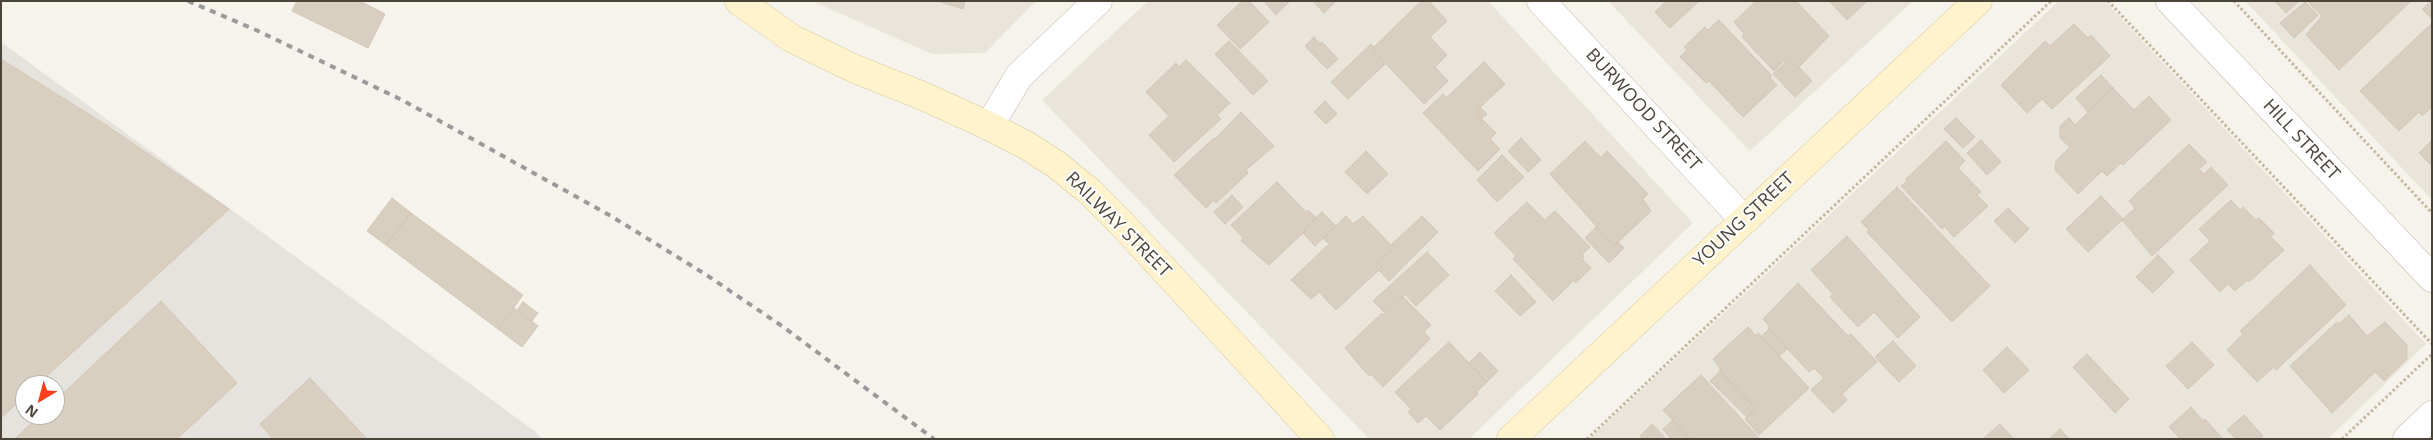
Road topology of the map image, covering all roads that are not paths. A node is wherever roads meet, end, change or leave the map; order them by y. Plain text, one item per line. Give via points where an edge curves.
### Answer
1 (740, 1) edge
2 (1098, 1) edge
3 (1541, 1) edge
4 (1978, 1) edge
5 (2170, 1) edge
6 (989, 126) junction
7 (1744, 220) junction
8 (2432, 278) edge
9 (2432, 415) edge
10 (1320, 439) edge
11 (1511, 439) edge
12 (2407, 439) edge

1 - 6 street, RAILWAY STREET via 791,38
2 - 6 street via 1019,76
3 - 7 street, BURWOOD STREET
4 - 7 street, YOUNG STREET
5 - 8 street, HILL STREET
6 - 10 street, RAILWAY STREET via 1057,165 1090,192
7 - 11 street, YOUNG STREET
9 - 12 street

